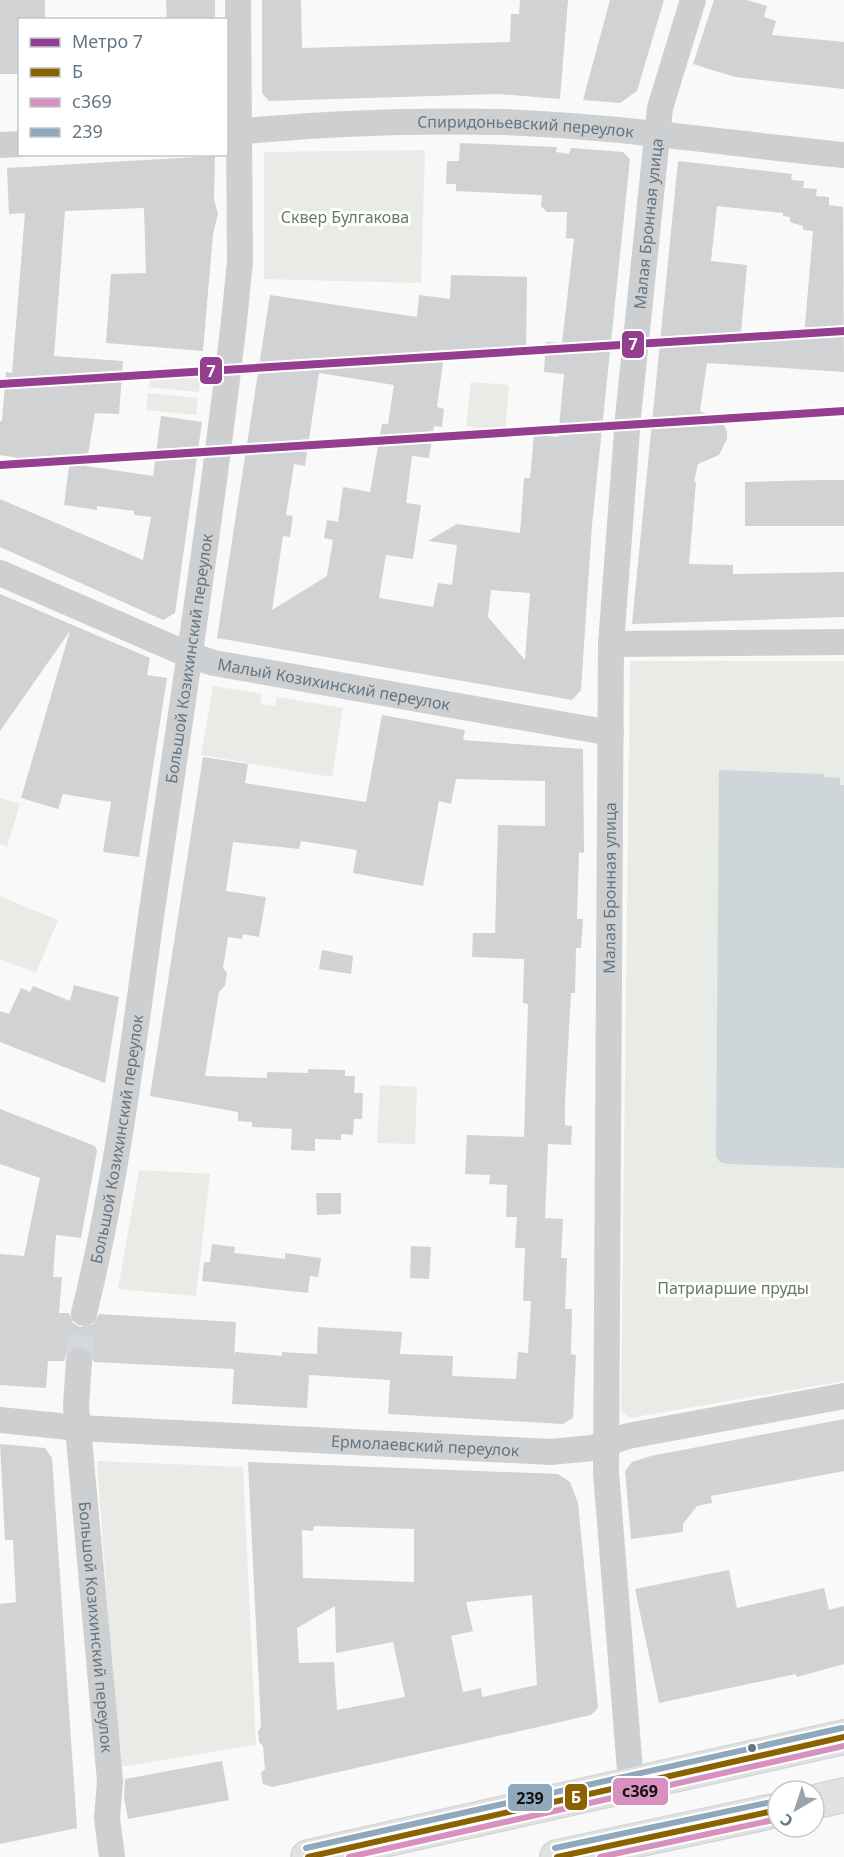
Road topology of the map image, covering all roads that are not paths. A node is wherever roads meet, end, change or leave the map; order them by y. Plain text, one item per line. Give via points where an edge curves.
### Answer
1 (238, 0) edge
2 (693, 0) edge
3 (233, 132) edge
4 (657, 135) junction
5 (18, 144) edge
6 (0, 146) edge
7 (844, 155) edge
8 (0, 573) edge
9 (844, 642) edge
10 (611, 644) junction
11 (189, 655) junction
12 (611, 733) junction
13 (84, 1313) tunnel mouth
14 (79, 1361) tunnel mouth
15 (844, 1396) edge
16 (0, 1420) edge
17 (79, 1428) junction
18 (607, 1444) junction
19 (844, 1737) edge
20 (632, 1783) junction
21 (844, 1795) edge
22 (826, 1799) edge
23 (766, 1813) edge
24 (567, 1856) edge
25 (112, 1857) edge
26 (308, 1857) edge

1 - 3 street, Большой Козихинский переулок
2 - 4 street, Малая Бронная улица via 660,108
3 - 4 street, Спиридоньевский переулок via 366,124 505,122
3 - 11 street, Большой Козихинский переулок via 240,262
4 - 7 street, Спиридоньевский переулок
4 - 10 street, Малая Бронная улица via 628,417
5 - 6 street
8 - 11 street, Малый Козихинский переулок
9 - 10 street
10 - 12 street, Малая Бронная улица
11 - 12 street, Малый Козихинский переулок via 214,663
11 - 13 street, Большой Козихинский переулок via 122,1124 103,1236
12 - 18 street, Малая Бронная улица
14 - 17 street, Большой Козихинский переулок
15 - 18 street, Ермолаевский переулок via 628,1436
16 - 17 street, Ермолаевский переулок
17 - 18 street, Ермолаевский переулок via 508,1451 551,1452
17 - 25 street, Большой Козихинский переулок via 110,1781 107,1818
18 - 20 street, Малая Бронная улица via 606,1473
19 - 20 main road
20 - 26 main road
21 - 22 main road
23 - 24 main road

